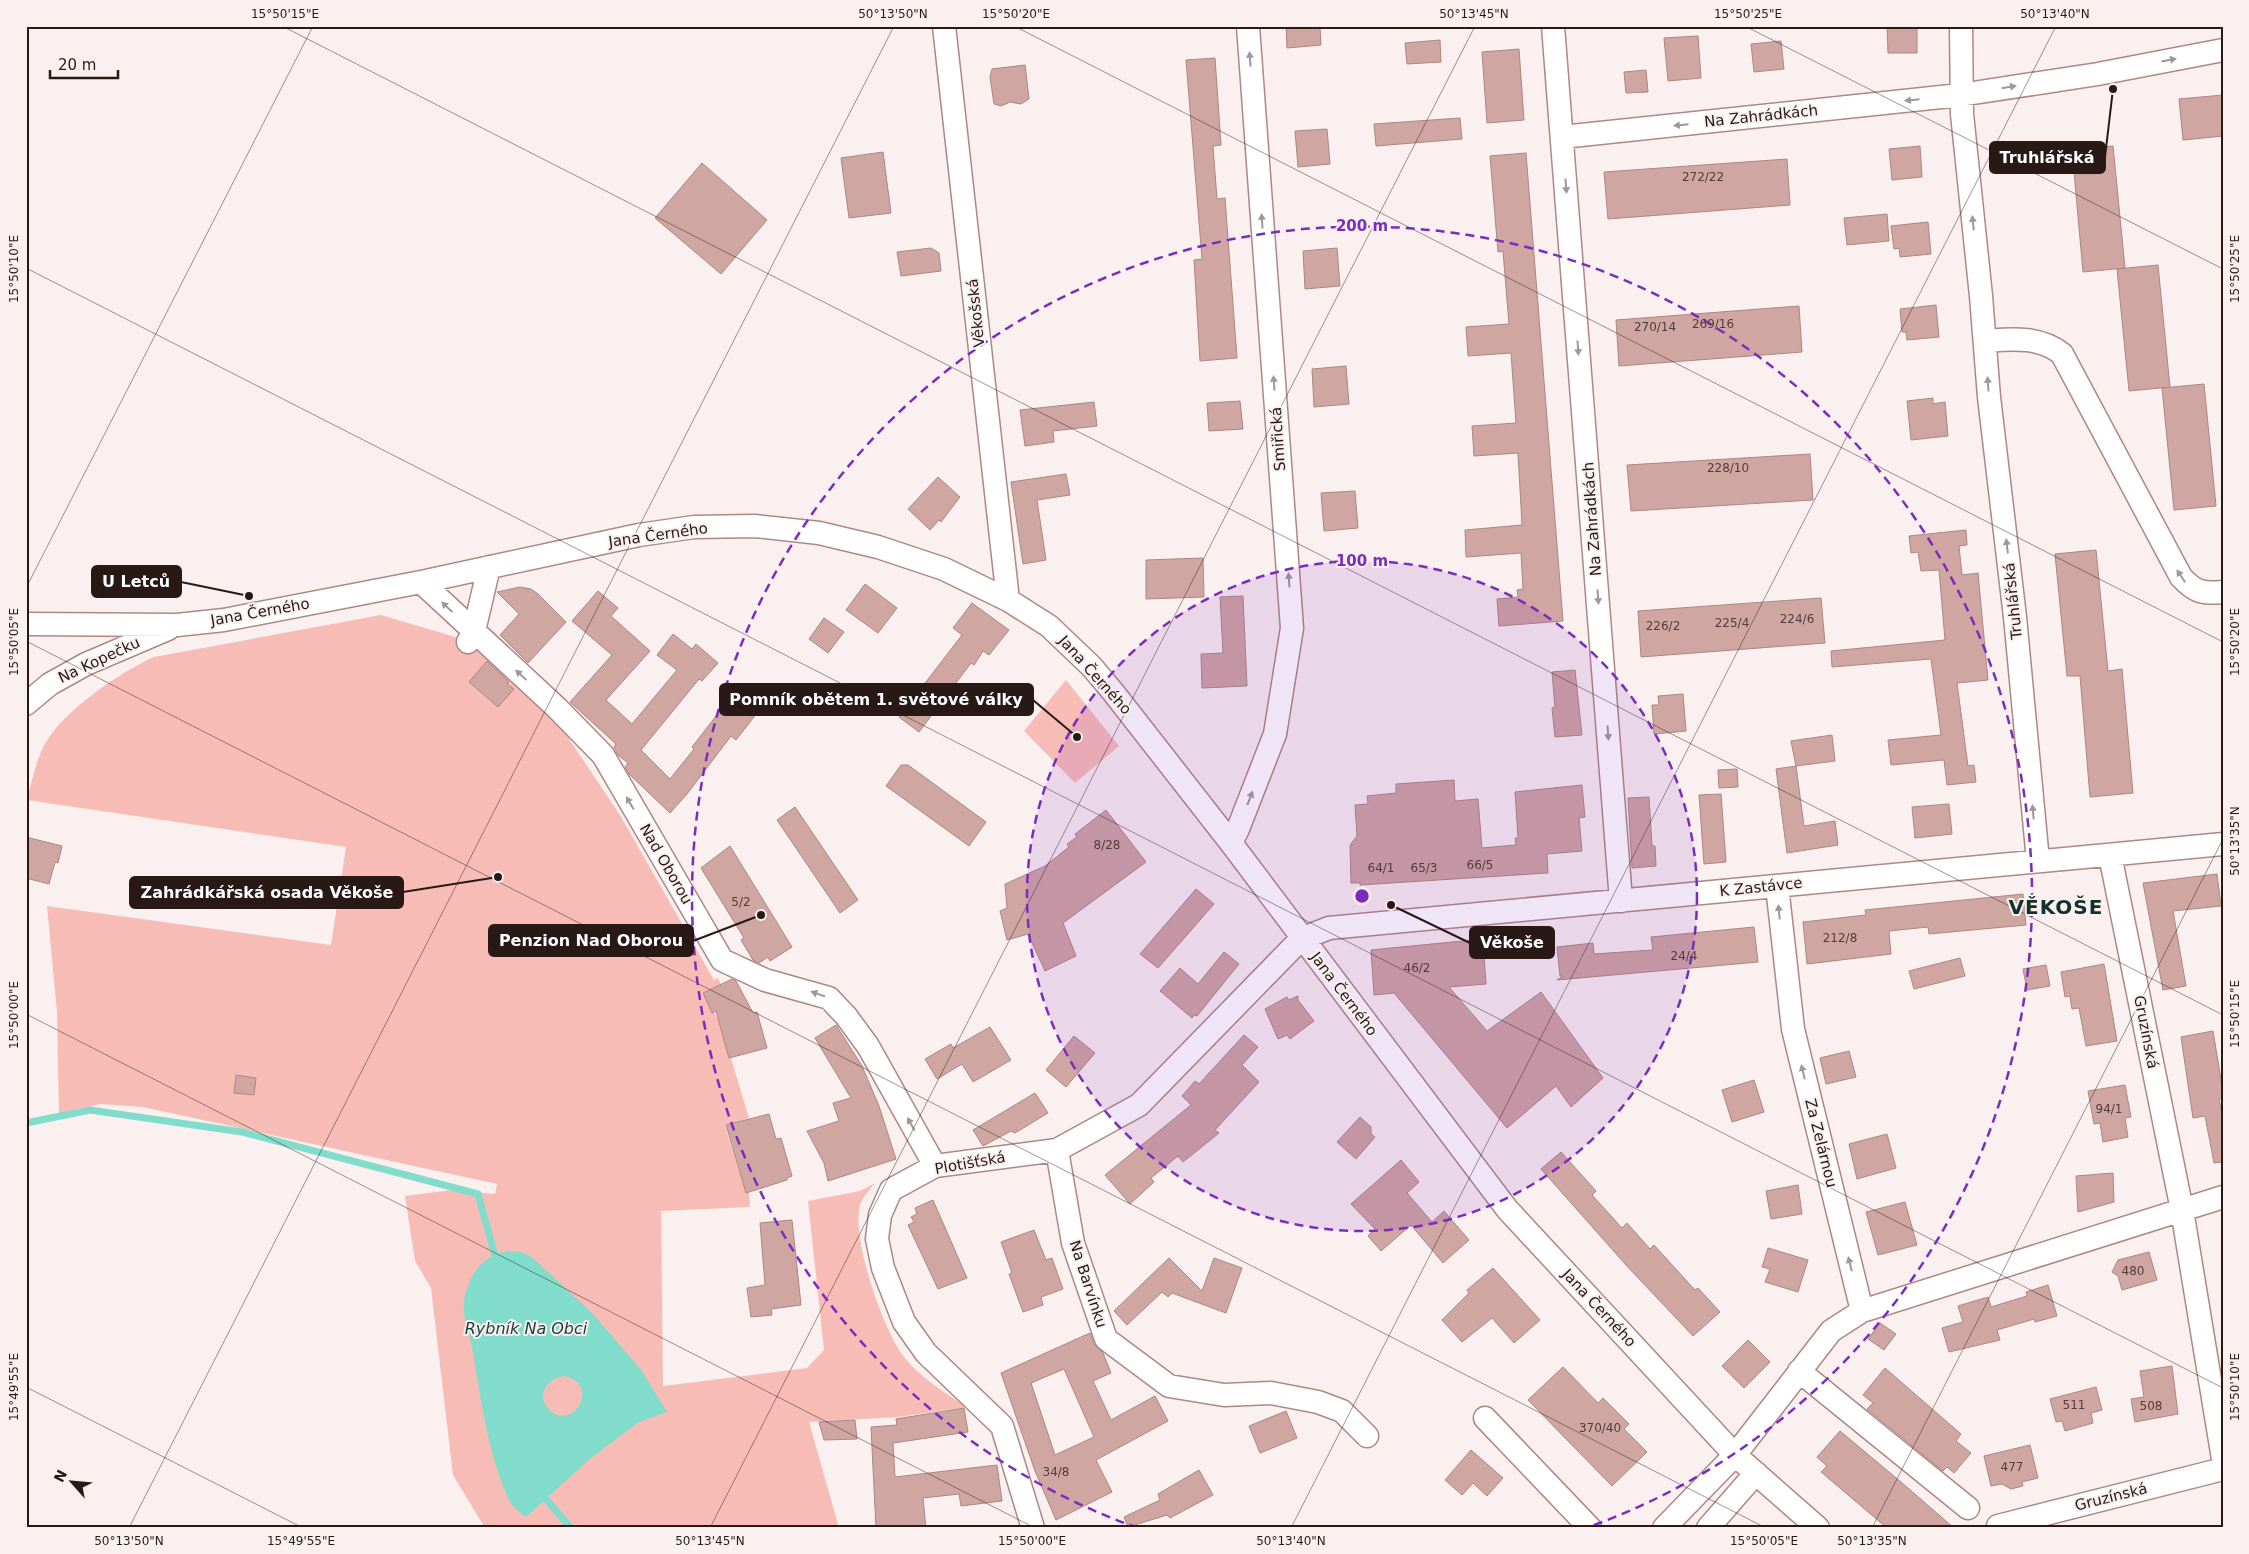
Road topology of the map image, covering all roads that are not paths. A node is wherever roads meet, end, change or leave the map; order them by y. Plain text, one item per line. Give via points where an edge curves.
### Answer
1 (944, 26) edge
2 (1248, 26) edge
3 (1553, 26) edge
4 (1961, 26) edge
5 (2223, 50) edge
6 (1960, 95) junction
7 (1562, 137) junction
8 (1985, 341) junction
9 (489, 567) junction
10 (421, 582) junction
11 (2223, 592) edge
12 (1008, 600) junction
13 (26, 625) edge
14 (177, 625) junction
15 (470, 638) junction
16 (26, 704) edge
17 (1231, 843) junction
18 (2223, 844) edge
19 (2110, 854) junction
20 (2038, 860) junction
21 (1777, 886) junction
22 (1621, 901) junction
23 (1301, 939) junction
24 (1057, 1150) junction
25 (935, 1166) junction
26 (2223, 1197) edge
27 (2182, 1210) junction
28 (1862, 1311) junction
29 (1799, 1371) junction
30 (1485, 1418) dead end
31 (1367, 1436) dead end
32 (1735, 1455) junction
33 (2223, 1459) edge
34 (2223, 1469) edge
35 (1756, 1473) junction
36 (1968, 1508) dead end
37 (1998, 1526) dead end
38 (1033, 1528) edge
39 (1590, 1528) edge
40 (1664, 1528) edge
41 (1708, 1528) edge
42 (1818, 1528) edge

1 - 12 street, Věkošská
17 -> 2 street, Smiřická via 1275,734 1292,628
3 - 7 street, Na Zahrádkách
4 - 6 street, Truhlářská
6 -> 5 street via 2098,74
6 -> 7 street, Na Zahrádkách
8 -> 6 street, Truhlářská
7 -> 22 street, Na Zahrádkách
11 -> 8 street via 2193,590 2181,578 2062,354 2053,346 2027,339
20 -> 8 street, Truhlářská
9 - 10 street, Jana Černého
9 - 12 street, Jana Černého via 639,535 694,527 755,526 819,533 878,547 944,569
9 - 15 street
10 - 14 street, Jana Černého via 224,620
15 -> 10 street, Nad Oborou
12 - 17 street, Jana Černého via 1050,626 1092,667
13 - 14 street, Jana Černého
14 - 16 street, Na Kopečku via 86,664 50,684
25 -> 15 street, Nad Oborou via 868,1046 846,1016 829,998 765,980 722,960 602,755 557,708
17 - 23 street, Jana Černého
18 - 19 street, K Zastávce
19 - 20 street, K Zastávce
19 - 27 street, Gruzínská
20 - 21 street, K Zastávce
21 - 22 street, K Zastávce
28 -> 21 street, Za Zelárnou via 1793,1029
22 - 23 street, K Zastávce via 1329,928
23 - 24 street, Plotišťská via 1139,1105
23 - 32 street, Jana Černého via 1507,1209
24 - 25 street, Plotišťská
24 - 31 street, Na Barvínku via 1073,1243 1106,1339 1169,1386 1224,1396 1271,1393 1318,1402 1342,1411
25 - 38 street, Plotišťská via 891,1190 880,1215 877,1239 883,1268 904,1322 926,1353 1002,1426
26 - 27 street
27 - 28 street
27 - 33 street, Gruzínská
28 - 29 street via 1831,1331
29 - 32 street
29 - 36 street
30 - 39 street
32 - 35 street, Jana Černého
32 - 40 street
34 - 37 street, Gruzínská
35 - 41 street
35 - 42 street, Jana Černého

